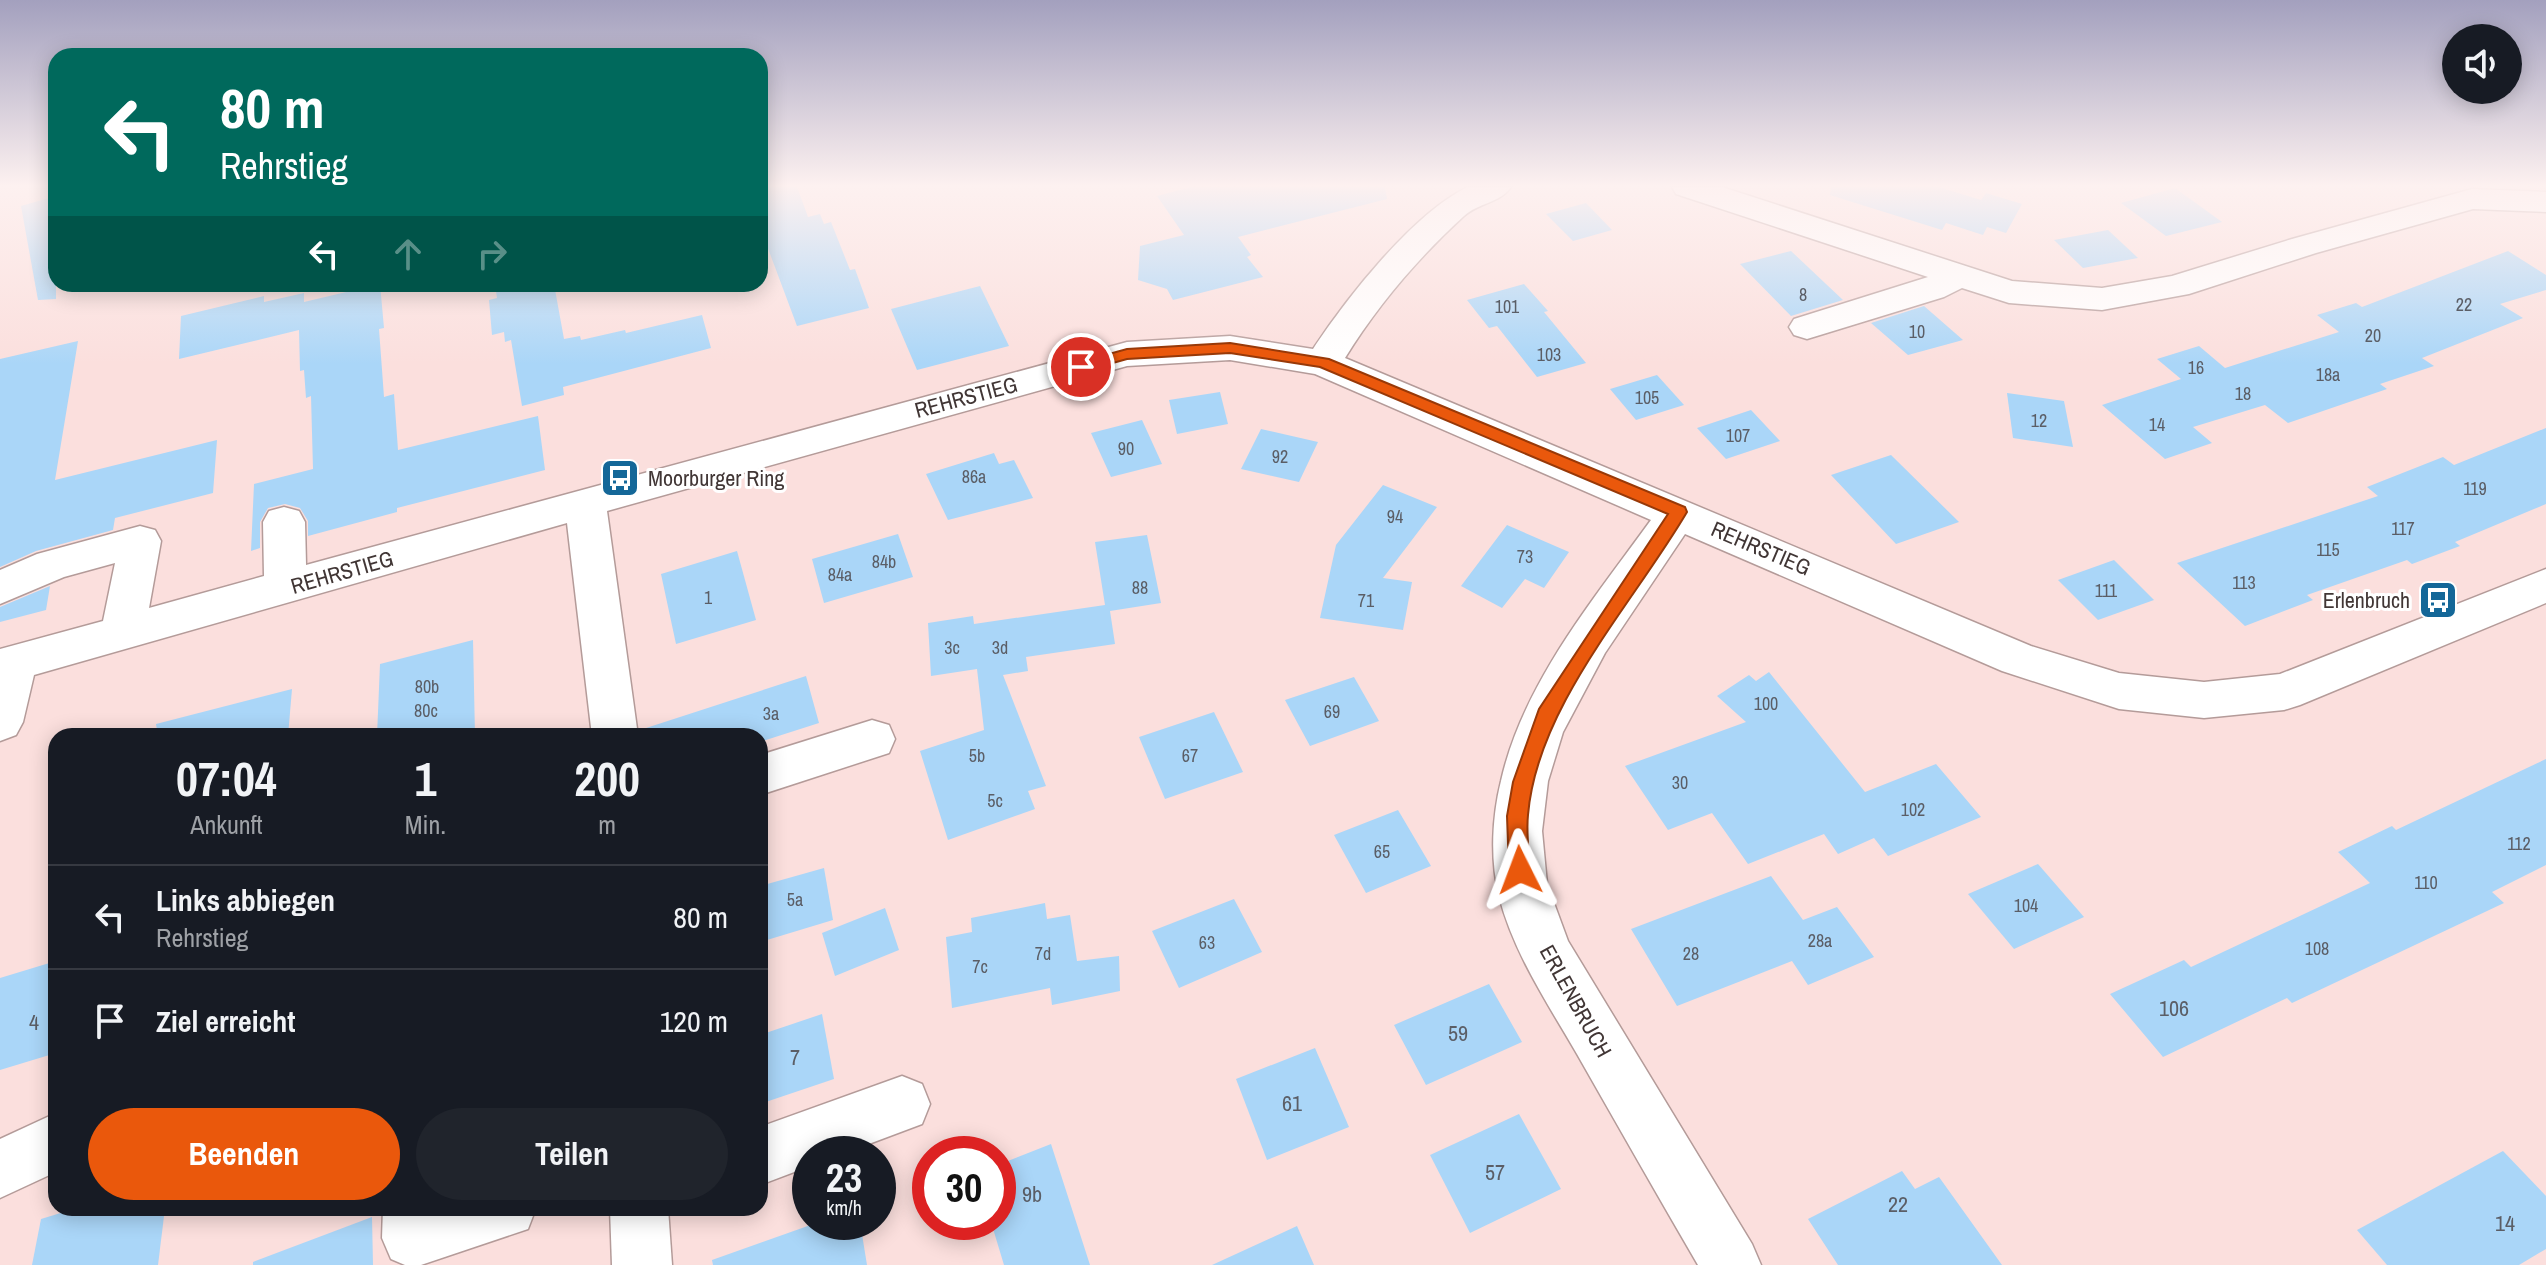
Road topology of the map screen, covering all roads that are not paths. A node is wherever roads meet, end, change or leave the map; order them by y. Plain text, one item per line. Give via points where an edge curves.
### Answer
1 (1417, 246) edge
2 (1886, 246) edge
3 (2304, 246) edge
4 (1959, 276) junction
5 (1807, 327) dead end
6 (1323, 363) junction
7 (585, 503) junction
8 (1679, 512) junction
9 (284, 522) dead end
10 (138, 558) junction
11 (51, 581) dead end
12 (2546, 585) edge
13 (0, 588) edge
14 (286, 588) junction
15 (123, 631) junction
16 (7, 665) edge
17 (0, 722) edge
18 (614, 728) edge
19 (872, 739) dead end
20 (768, 772) edge
21 (902, 1104) dead end
22 (48, 1146) edge
23 (768, 1153) edge
24 (0, 1169) edge
25 (412, 1216) edge
26 (482, 1216) edge
27 (639, 1216) edge
28 (642, 1265) edge
29 (1731, 1265) edge

1 - 6 street via 1359,307
2 - 4 street
3 - 4 street via 2177,286 2102,299 2009,292
4 - 5 street
6 - 7 street, REHRSTIEG via 1230,348 1127,354 974,382
6 - 8 street, REHRSTIEG
7 - 14 street, REHRSTIEG
7 - 18 street
8 - 12 street, REHRSTIEG via 2018,659 2119,691 2204,700 2284,692
8 - 29 street, ERLENBRUCH via 1549,709 1523,782 1517,853 1529,911 1550,958
9 - 14 street
10 - 11 street
10 - 13 street via 140,541 52,565
10 - 15 street
14 - 15 street, REHRSTIEG
15 - 16 street, REHRSTIEG
16 - 17 street
19 - 20 street
21 - 23 street
22 - 24 street
25 - 26 street via 412,1238
27 - 28 street

